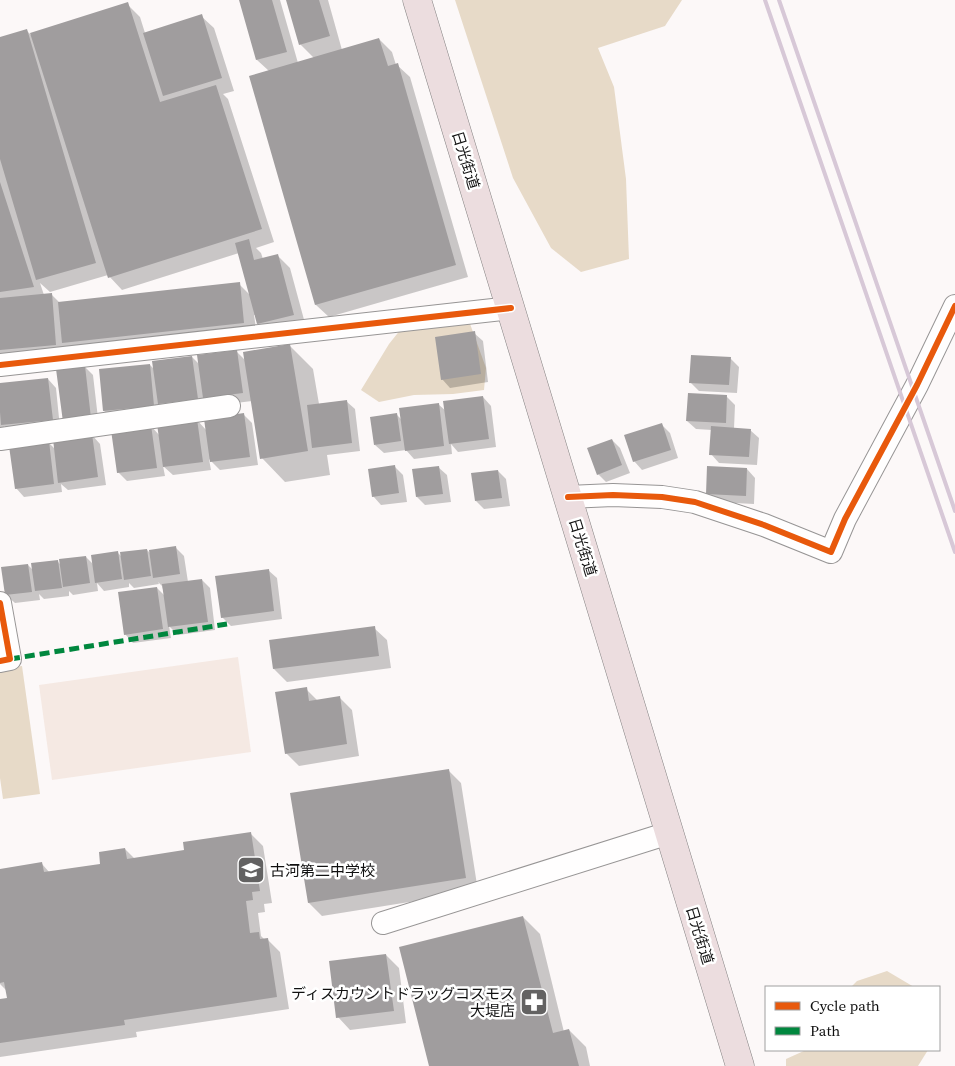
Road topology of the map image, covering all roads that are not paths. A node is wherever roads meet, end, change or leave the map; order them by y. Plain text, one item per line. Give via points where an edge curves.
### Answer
1 (417, 0) edge
2 (955, 306) edge
3 (511, 308) junction
4 (0, 365) edge
5 (229, 406) dead end
6 (0, 439) edge
7 (568, 497) junction
8 (0, 603) edge
9 (0, 661) edge
10 (669, 833) junction
11 (383, 923) dead end
12 (740, 1066) edge

1 - 3 main road, 日光街道
2 - 7 street via 830,552 695,502 613,495
3 - 4 street
3 - 7 main road, 日光街道
5 - 6 street
7 - 10 main road, 日光街道
8 - 9 street via 10,659
10 - 11 street
10 - 12 main road, 日光街道

